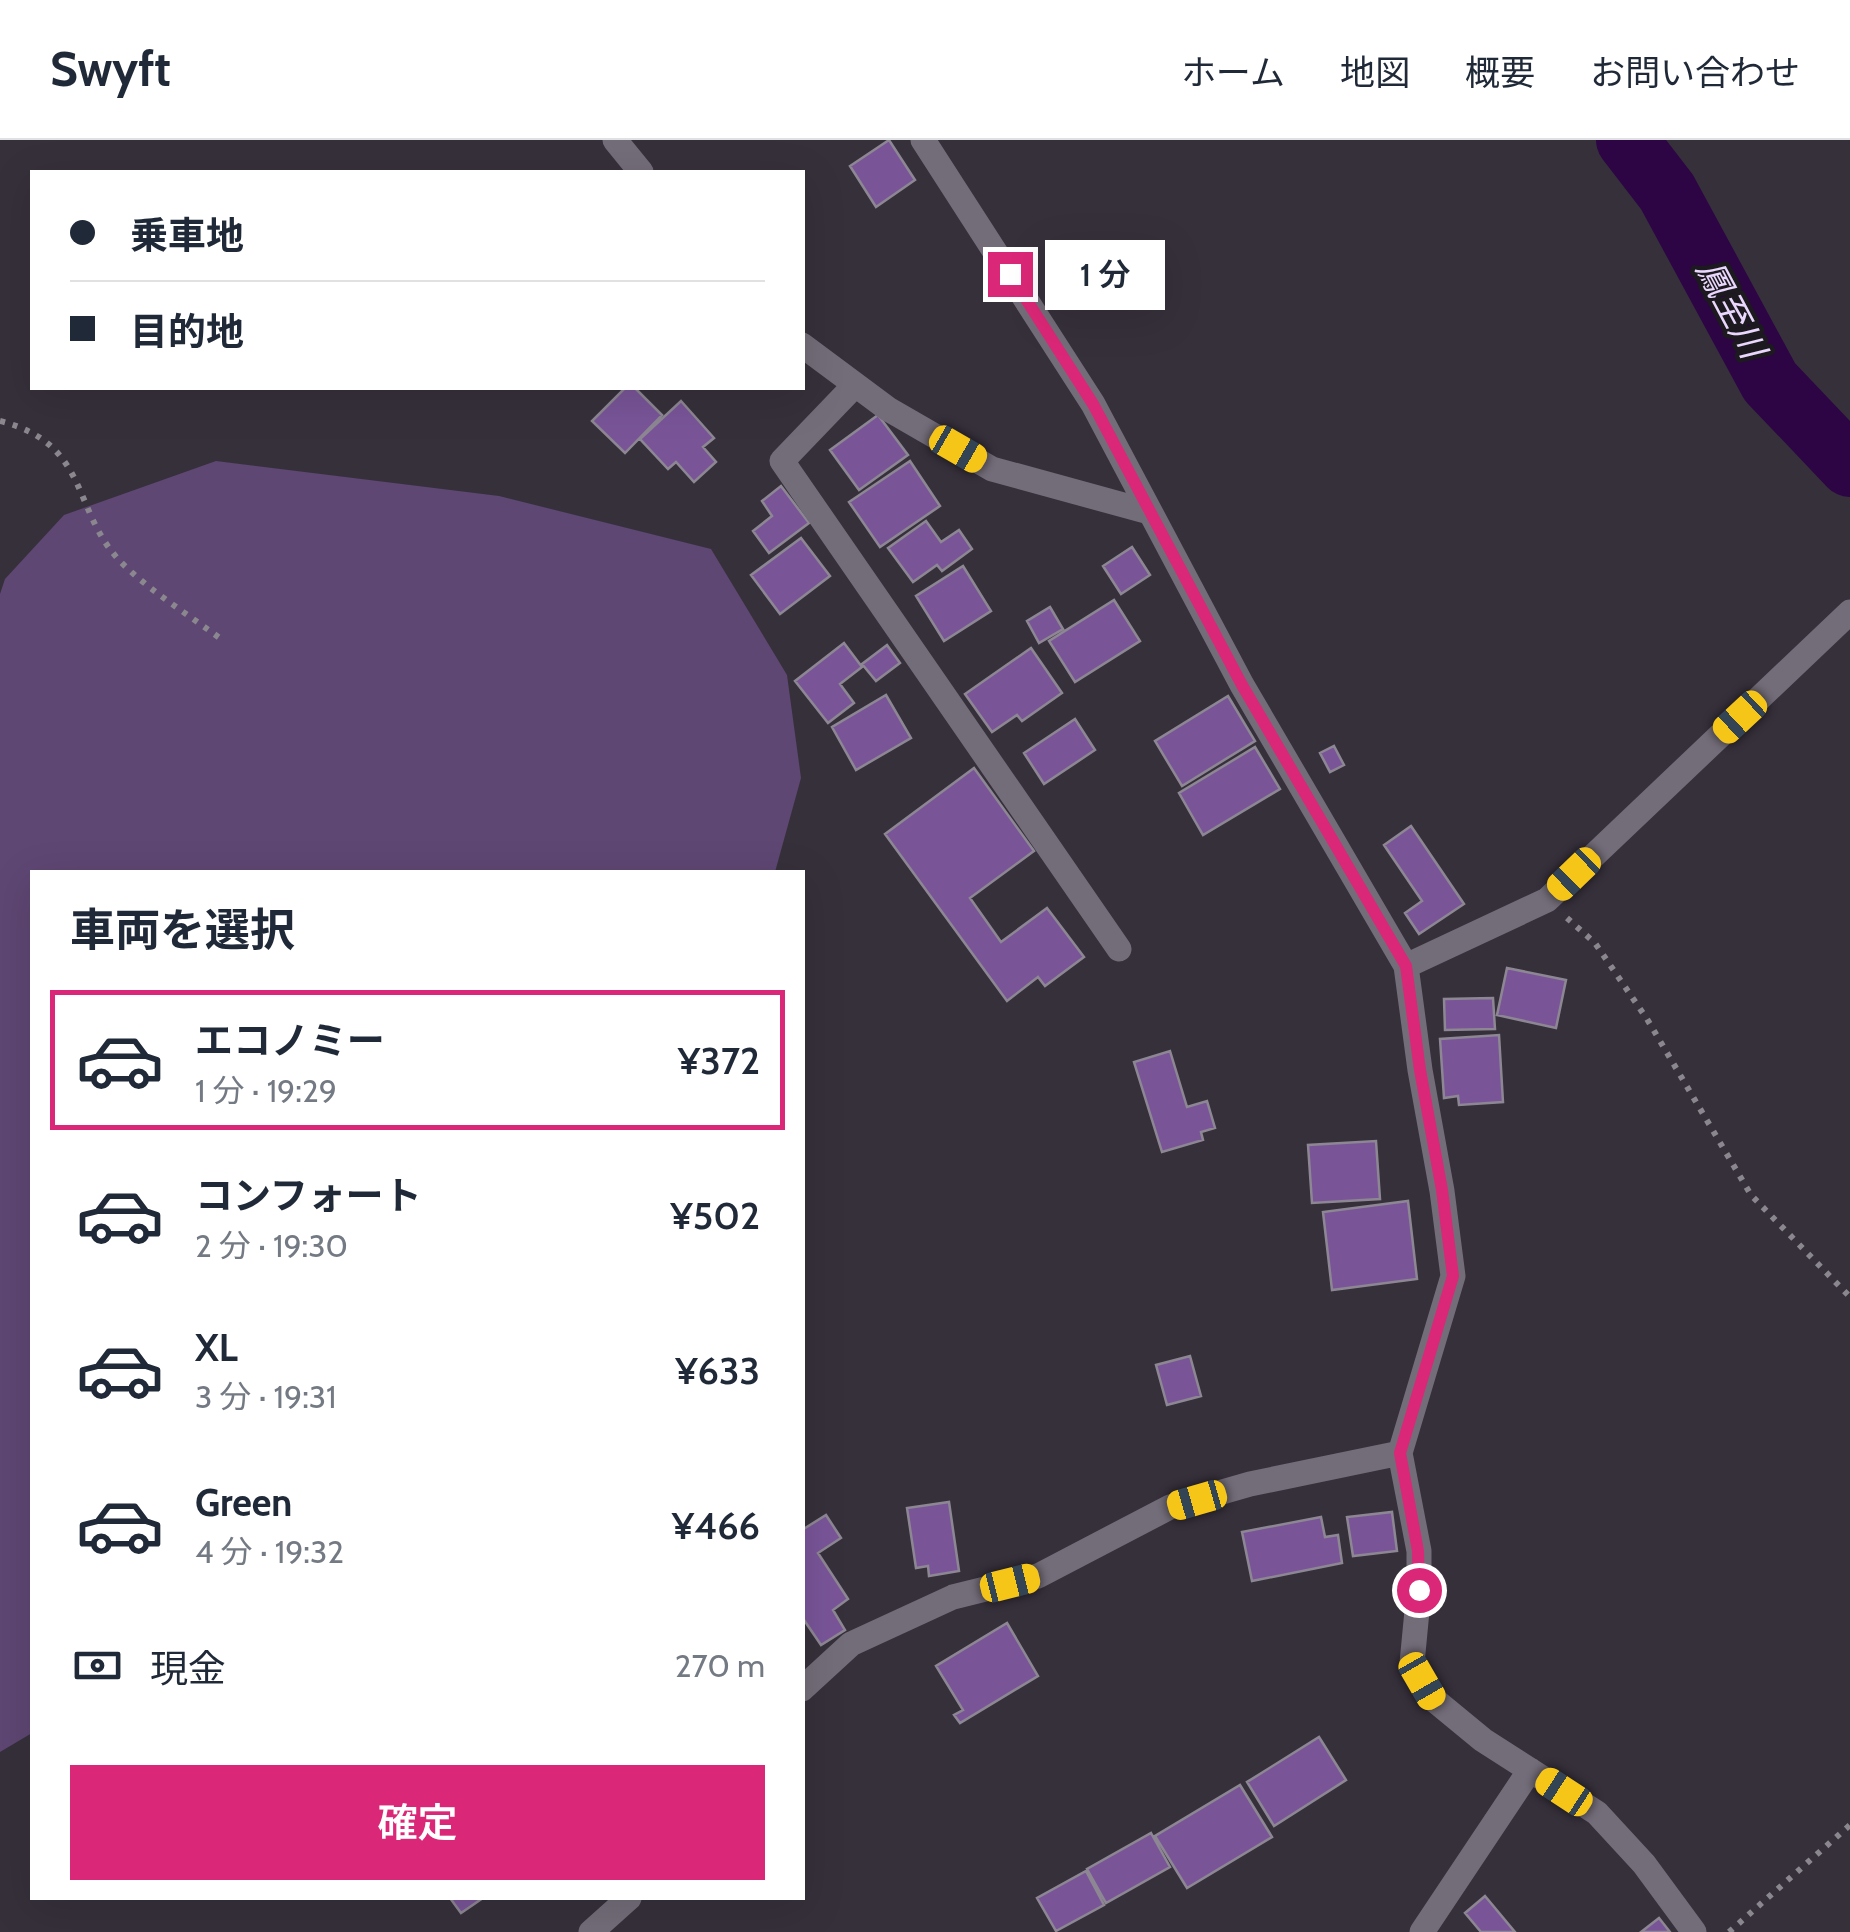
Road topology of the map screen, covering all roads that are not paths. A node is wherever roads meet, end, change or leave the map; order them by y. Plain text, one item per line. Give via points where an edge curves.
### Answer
1 (615, 140) edge
2 (924, 140) edge
3 (639, 170) edge
4 (805, 347) edge
5 (855, 384) junction
6 (1149, 512) junction
7 (1850, 612) edge
8 (1119, 949) dead end
9 (1406, 966) junction
10 (1400, 1453) junction
11 (805, 1685) edge
12 (1530, 1770) junction
13 (627, 1900) edge
14 (591, 1932) edge
15 (1422, 1932) edge
16 (1694, 1932) edge

1 - 3 street
2 - 6 street via 1093,404
4 - 5 street
5 - 6 street via 992,469
5 - 8 street via 782,461
6 - 9 street
7 - 9 street via 1547,900
9 - 10 street via 1453,1276
10 - 11 street via 1170,1508 1038,1576 953,1597 851,1644
10 - 12 street via 1418,1551 1412,1663 1432,1698
12 - 15 street
12 - 16 street via 1597,1814
13 - 14 street

